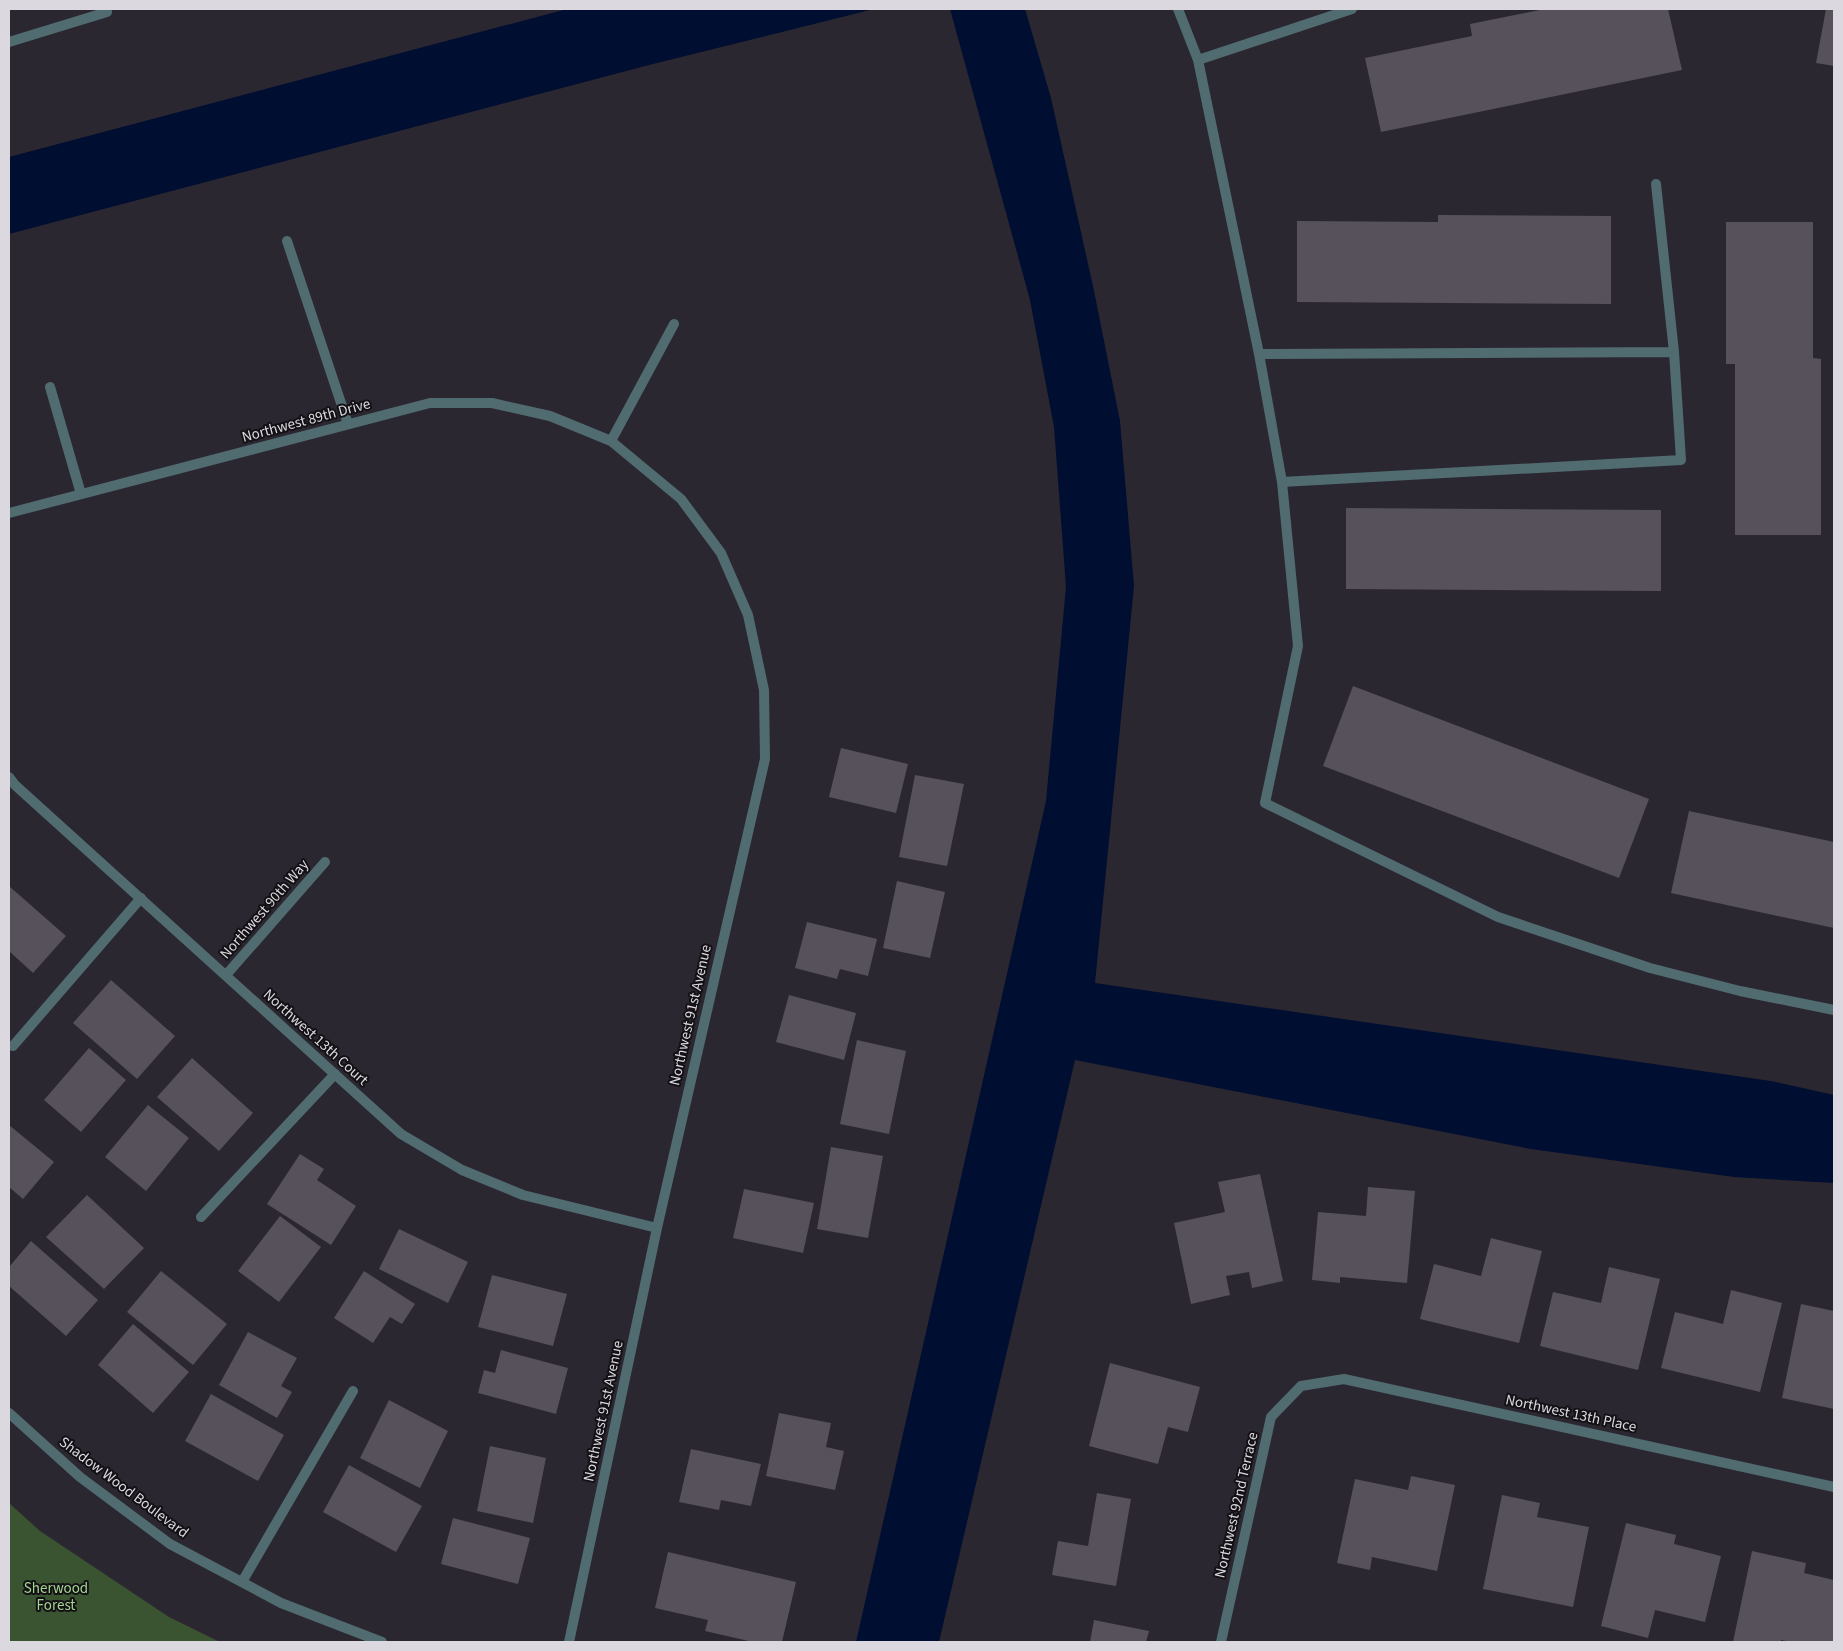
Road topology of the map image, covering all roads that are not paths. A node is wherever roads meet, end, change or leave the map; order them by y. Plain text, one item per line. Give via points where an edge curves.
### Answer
1 (106, 9) edge
2 (1352, 9) edge
3 (1179, 10) edge
4 (9, 42) edge
5 (1198, 60) junction
6 (1656, 184) dead end
7 (287, 240) dead end
8 (674, 324) dead end
9 (1674, 352) junction
10 (1259, 354) junction
11 (50, 387) dead end
12 (348, 424) junction
13 (610, 442) junction
14 (1282, 482) junction
15 (81, 494) junction
16 (9, 513) edge
17 (9, 777) edge
18 (324, 862) dead end
19 (141, 898) junction
20 (226, 975) junction
21 (1834, 1010) edge
22 (13, 1046) dead end
23 (335, 1074) junction
24 (200, 1217) dead end
25 (657, 1228) junction
26 (1301, 1386) joint
27 (353, 1391) dead end
28 (9, 1413) edge
29 (1834, 1487) edge
30 (242, 1582) junction
31 (382, 1642) edge
32 (569, 1642) edge
33 (1221, 1642) edge

1 - 4 street via 107,12
2 - 5 street
3 - 5 street
5 - 10 street
6 - 9 street
7 - 12 street
8 - 13 street
9 - 10 street
9 - 14 street via 1681,460
10 - 14 street
11 - 15 street
12 - 13 street, Northwest 89th Drive via 430,403 492,403 550,416
12 - 15 street, Northwest 89th Drive
13 - 25 street, Northwest 91st Avenue via 681,499 721,553 748,614 764,690 765,759
14 - 21 street via 1298,646 1265,803 1498,918 1650,968
15 - 16 street, Northwest 89th Drive
17 - 19 street, Northwest 13th Court
18 - 20 street, Northwest 90th Way
19 - 20 street, Northwest 13th Court
19 - 22 street
20 - 23 street, Northwest 13th Court
23 - 24 street
23 - 25 street, Northwest 13th Court via 400,1134 462,1170 523,1195
25 - 32 street, Northwest 91st Avenue
26 - 29 street, Northwest 13th Place via 1344,1379
26 - 33 street, Northwest 92nd Terrace via 1271,1417
27 - 30 street
28 - 30 street, Shadow Wood Boulevard via 80,1477 170,1544
30 - 31 street, Shadow Wood Boulevard via 281,1603

